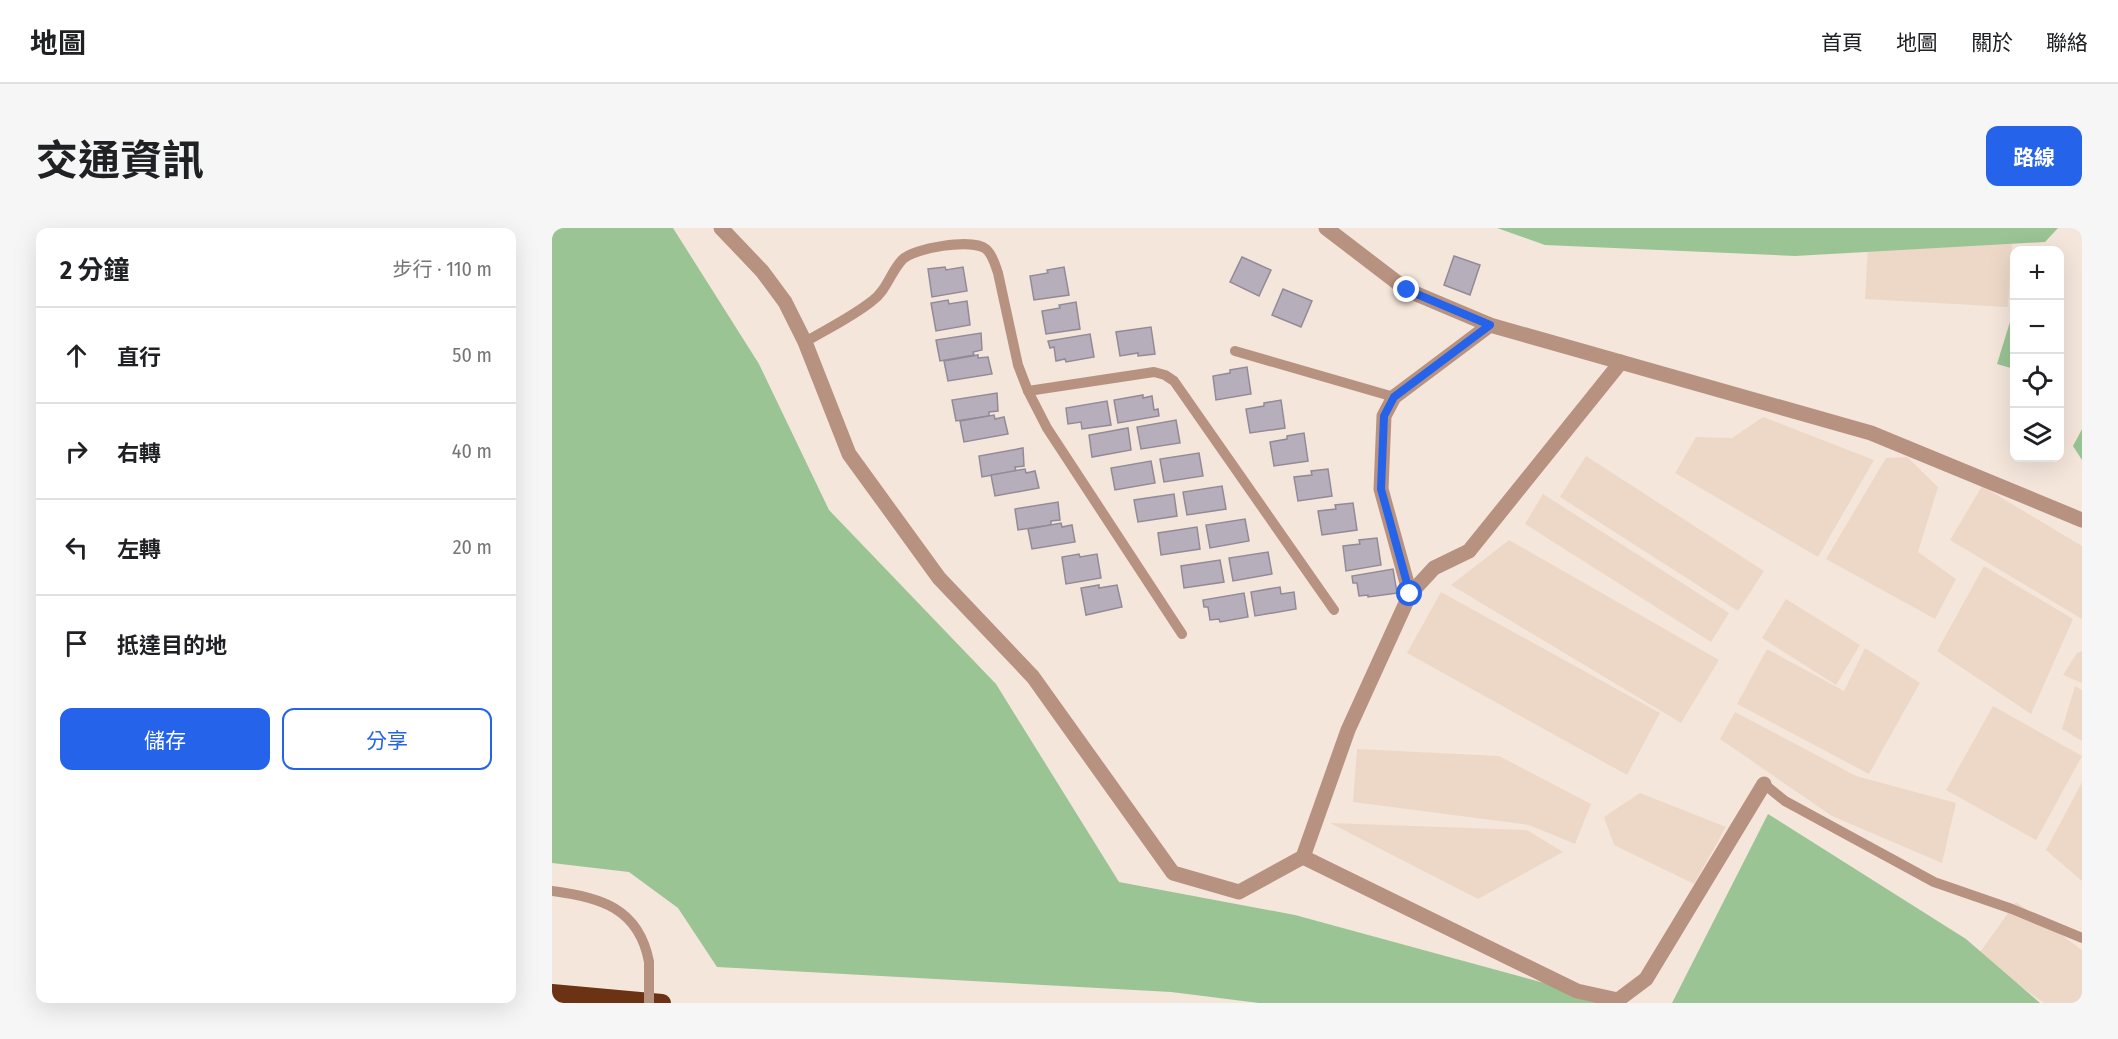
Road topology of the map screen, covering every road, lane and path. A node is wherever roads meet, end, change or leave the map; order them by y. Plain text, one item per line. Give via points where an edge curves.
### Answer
1 (721, 228) edge
2 (1326, 228) edge
3 (1490, 325) junction
4 (804, 342) junction
5 (1235, 351) dead end
6 (1621, 362) junction
7 (1028, 391) junction
8 (1394, 397) junction
9 (2082, 520) edge
10 (1410, 594) junction
11 (1334, 610) dead end
12 (1182, 634) dead end
13 (1764, 784) joint
14 (1303, 857) junction
15 (552, 891) edge
16 (2082, 938) edge
17 (552, 993) edge
18 (649, 1003) edge
19 (662, 1003) edge

1 - 4 street via 785,302
2 - 3 street via 1407,290
3 - 6 street
3 - 8 street
4 - 7 lane via 884,291 908,254 977,244 994,259 1012,344
4 - 14 street via 849,454 939,578 1033,677 1173,873 1239,892
5 - 8 lane
6 - 9 street via 1871,433
6 - 10 street via 1469,551 1434,568
7 - 11 lane via 1154,372 1174,381
7 - 12 lane via 1060,450
8 - 10 street via 1384,416 1381,489
10 - 14 street via 1348,730
13 - 14 street via 1646,979 1618,1000 1577,991
13 - 16 lane via 1785,801 1934,882
15 - 18 lane, bridge via 601,900 620,912 639,934 647,951
17 - 19 highway

